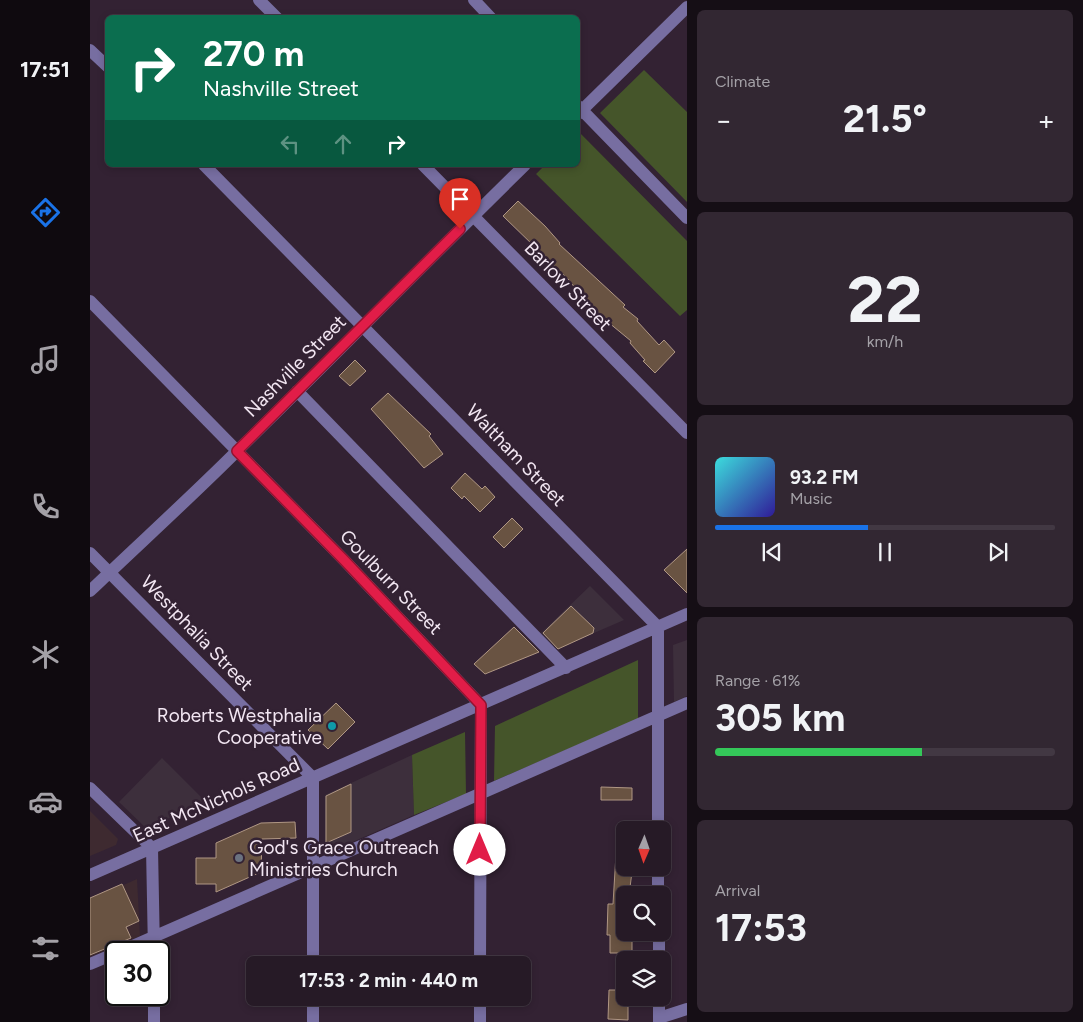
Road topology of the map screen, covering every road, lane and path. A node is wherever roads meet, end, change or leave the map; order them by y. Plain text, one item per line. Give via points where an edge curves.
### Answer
1 (259, 0) edge
2 (474, 0) edge
3 (687, 7) edge
4 (273, 15) edge
5 (488, 15) edge
6 (90, 50) edge
7 (105, 64) edge
8 (580, 109) edge
9 (580, 111) edge
10 (206, 167) edge
11 (425, 167) edge
12 (523, 167) edge
13 (473, 216) junction
14 (687, 218) edge
15 (90, 301) edge
16 (362, 324) junction
17 (297, 391) junction
18 (687, 433) edge
19 (237, 451) junction
20 (90, 553) edge
21 (109, 571) junction
22 (90, 591) edge
23 (687, 614) edge
24 (658, 627) junction
25 (566, 668) junction
26 (687, 703) edge
27 (481, 705) junction
28 (658, 715) junction
29 (312, 778) junction
30 (90, 788) edge
31 (480, 793) junction
32 (658, 821) edge
33 (152, 848) junction
34 (313, 866) junction
35 (90, 875) edge
36 (154, 938) junction
37 (147, 941) edge
38 (313, 956) edge
39 (480, 956) edge
40 (105, 958) edge
41 (90, 964) edge
42 (154, 1006) edge
43 (313, 1006) edge
44 (480, 1006) edge
45 (659, 1006) edge
46 (687, 1009) edge
47 (659, 1020) edge
48 (154, 1022) edge
49 (313, 1022) edge
50 (480, 1022) edge

1 - 4 street
2 - 5 street
3 - 8 street
6 - 7 street
9 - 14 street
10 - 16 street, Waltham Street
11 - 13 street, Barlow Street
12 - 13 street, Nashville Street
13 - 16 street, Nashville Street
13 - 18 street, Barlow Street
15 - 19 street, Goulburn Street
16 - 17 street, Nashville Street
16 - 24 street, Waltham Street
17 - 19 street, Nashville Street
17 - 25 street
19 - 21 street, Nashville Street
19 - 27 street, Goulburn Street
20 - 21 street, Westphalia Street
21 - 22 street, Nashville Street
21 - 29 street, Westphalia Street
23 - 24 street, East McNichols Road
24 - 25 street, East McNichols Road
24 - 28 street
25 - 27 street, East McNichols Road
26 - 28 street
27 - 29 street, East McNichols Road
27 - 31 street
28 - 31 street
28 - 32 street
29 - 33 street, East McNichols Road
29 - 34 street
30 - 33 street
31 - 34 street
31 - 39 street
33 - 35 street, East McNichols Road
33 - 36 street
34 - 36 street
34 - 38 street
36 - 37 street
40 - 41 street
42 - 48 street
43 - 49 street
44 - 50 street
45 - 47 street
46 - 47 street

